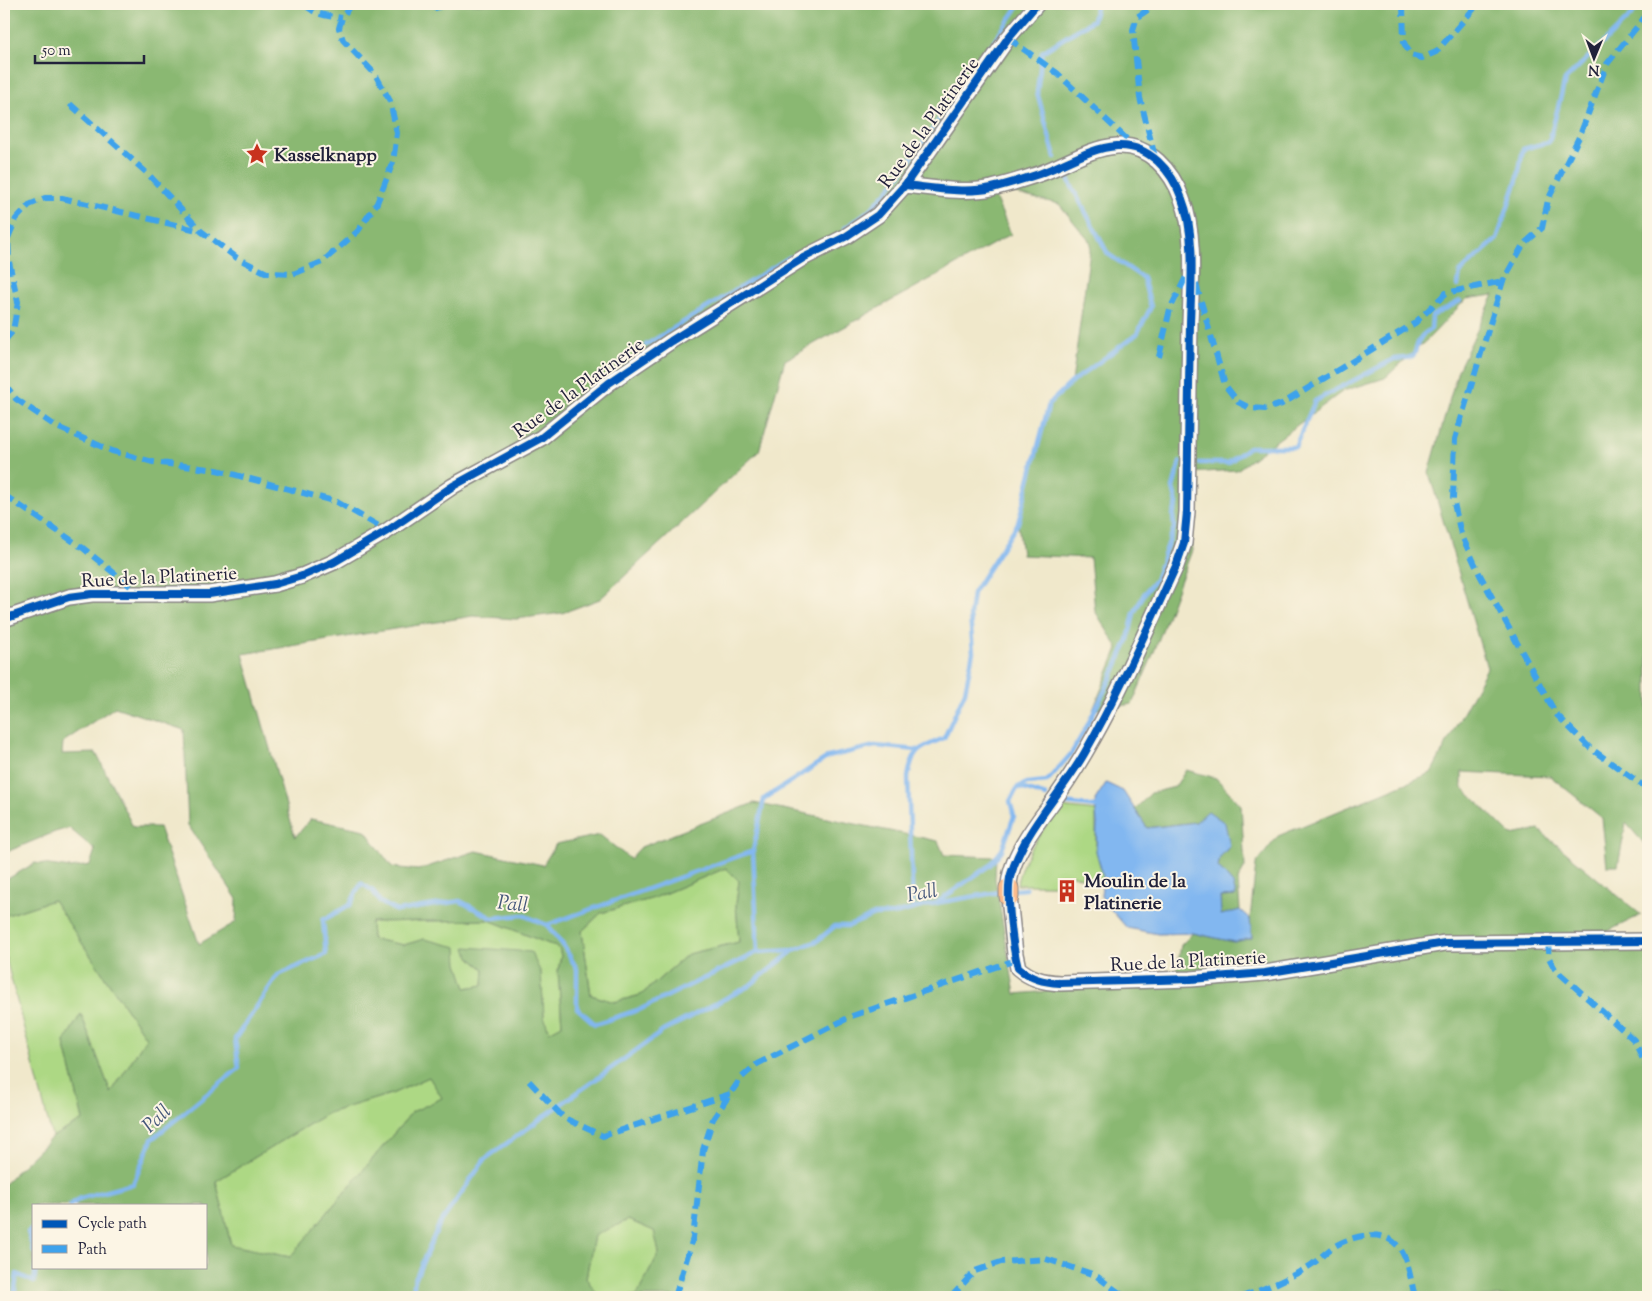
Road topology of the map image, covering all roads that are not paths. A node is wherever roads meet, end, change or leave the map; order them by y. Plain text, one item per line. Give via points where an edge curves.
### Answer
1 (1036, 4) edge
2 (905, 185) junction
3 (4, 619) edge
4 (1648, 940) edge

1 - 2 street, Rue de la Platinerie via 1008,38
2 - 3 street, Rue de la Platinerie via 878,215 679,336 609,383 541,438 453,486 334,562 275,584 209,594 92,594 69,597
2 - 4 street, Rue de la Platinerie via 952,190 990,188 1040,174 1083,154 1117,146 1135,147 1155,157 1173,181 1189,225 1191,267 1184,543 1109,709 1084,756 1019,853 1011,874 1009,892 1018,968 1033,979 1044,982 1191,979 1265,973 1445,943

